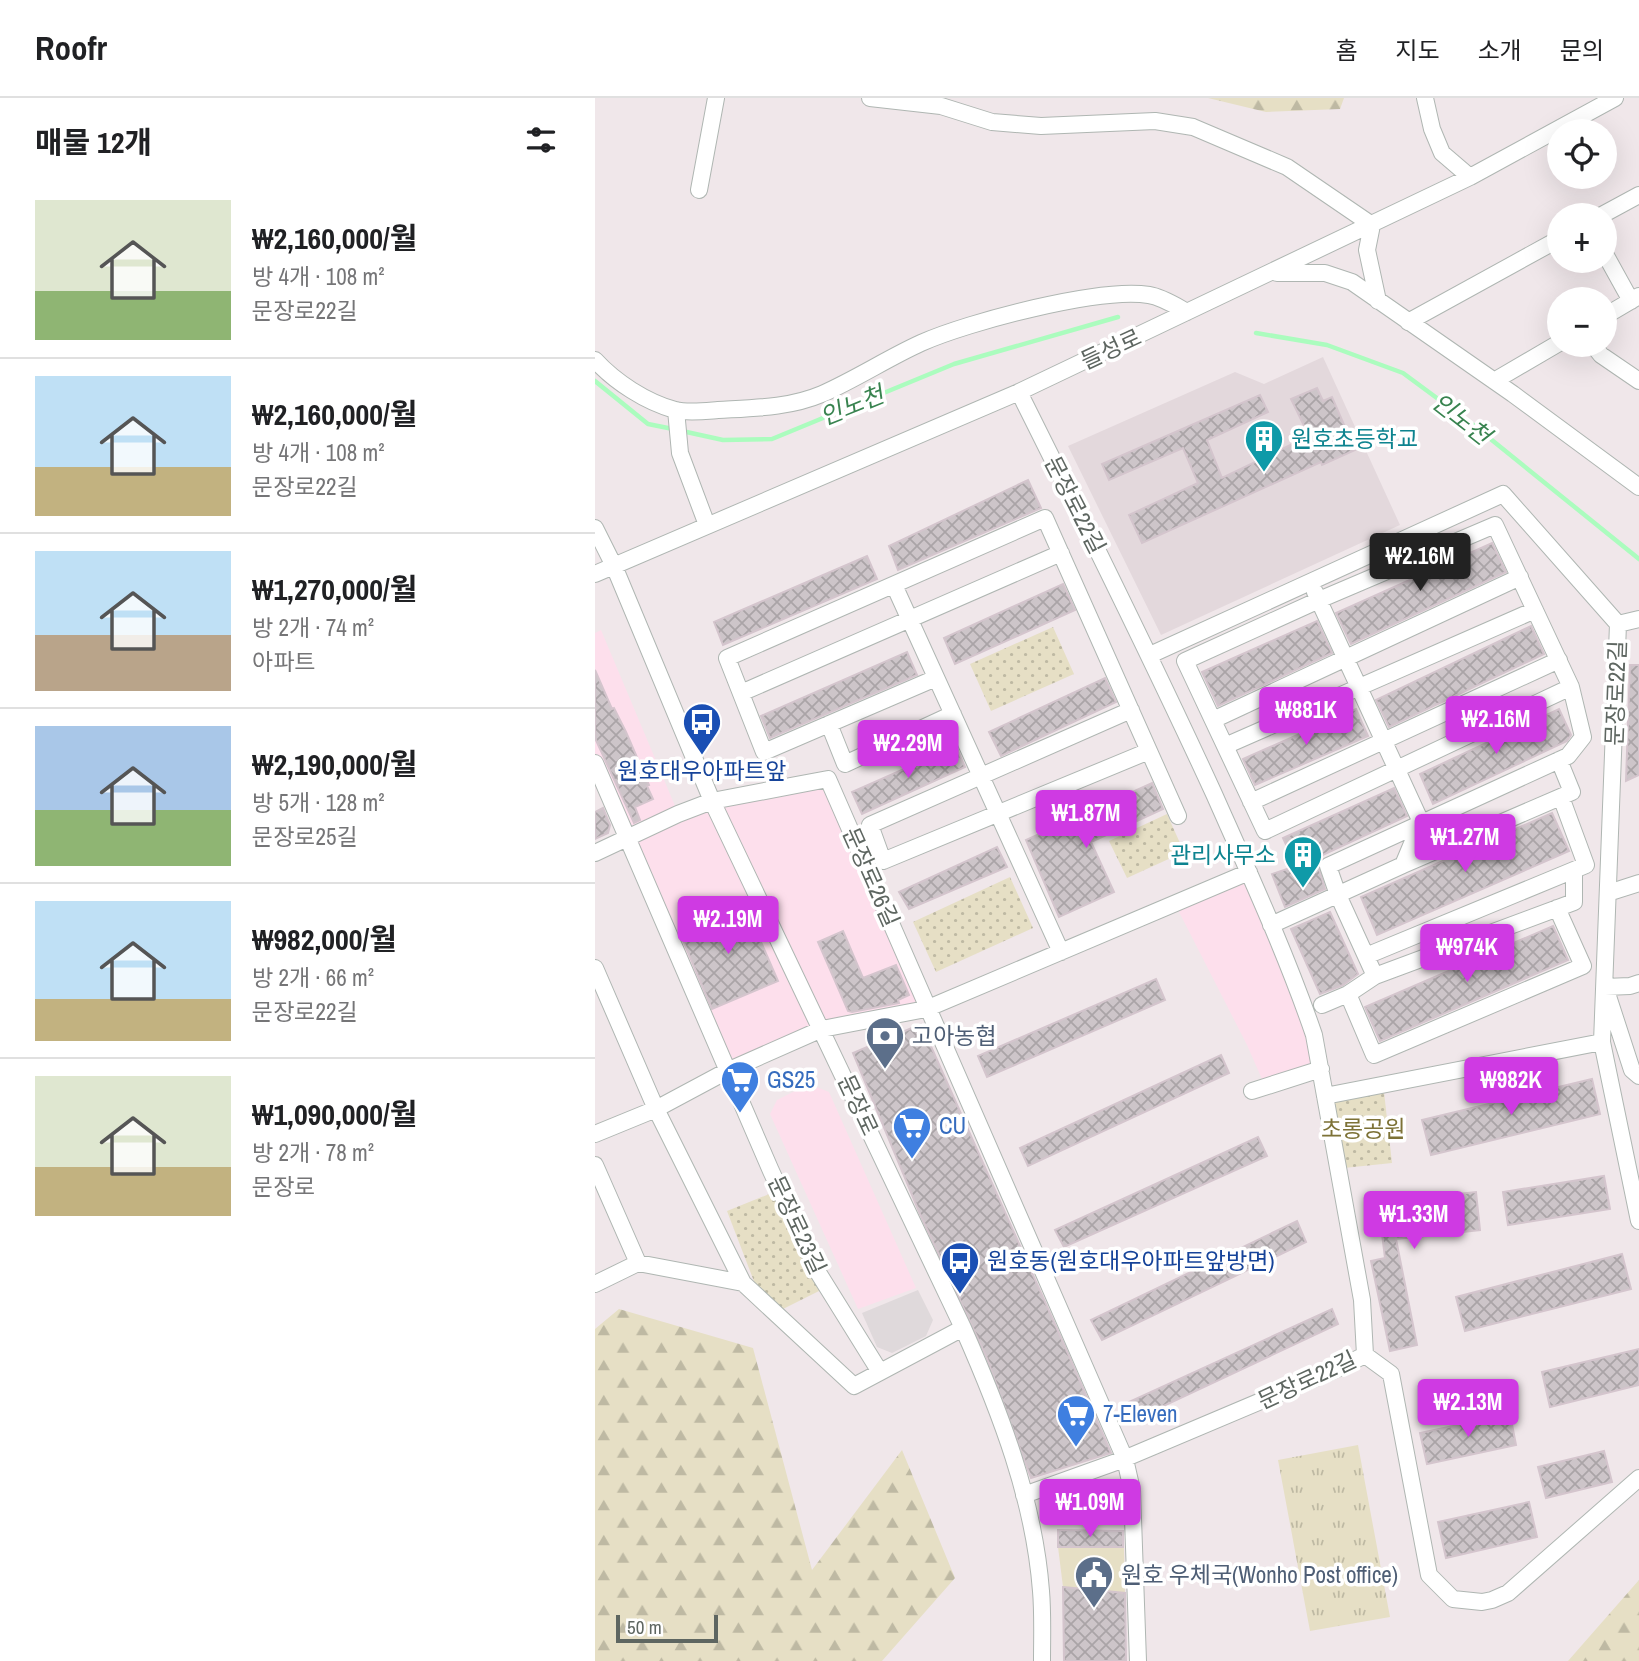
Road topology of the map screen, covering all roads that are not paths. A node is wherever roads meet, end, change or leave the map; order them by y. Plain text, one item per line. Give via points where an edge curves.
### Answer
1 (716, 98) edge
2 (870, 98) edge
3 (1425, 98) edge
4 (1615, 98) edge
5 (1470, 177) junction
6 (699, 190) dead end
7 (1639, 195) edge
8 (1617, 207) edge
9 (1372, 225) junction
10 (1547, 246) edge
11 (1617, 272) edge
12 (1271, 274) junction
13 (1635, 299) edge
14 (1378, 301) junction
15 (1617, 309) edge
16 (1187, 312) junction
17 (1408, 322) junction
18 (1547, 350) edge
19 (1604, 357) edge
20 (595, 360) edge
21 (1639, 380) edge
22 (1494, 381) junction
23 (1019, 393) junction
24 (677, 416) junction
25 (1639, 488) edge
26 (707, 525) junction
27 (595, 528) edge
28 (1061, 553) junction
29 (614, 566) junction
30 (595, 574) edge
31 (1520, 577) junction
32 (1310, 582) junction
33 (894, 585) junction
34 (1319, 600) junction
35 (1535, 610) junction
36 (1639, 619) edge
37 (909, 620) junction
38 (1618, 624) junction
39 (1150, 654) junction
40 (1346, 660) junction
41 (1559, 660) junction
42 (936, 678) junction
43 (1359, 687) junction
44 (1571, 687) junction
45 (741, 693) junction
46 (1131, 710) junction
47 (953, 714) junction
48 (1213, 720) junction
49 (829, 724) junction
50 (1384, 742) junction
51 (1225, 746) junction
52 (1149, 751) junction
53 (1559, 760) junction
54 (595, 763) edge
55 (1398, 770) junction
56 (981, 776) junction
57 (1560, 797) junction
58 (712, 801) junction
59 (1251, 802) junction
60 (997, 814) junction
61 (1178, 816) dead end
62 (1421, 822) junction
63 (627, 838) junction
64 (595, 853) edge
65 (1403, 865) junction
66 (1574, 870) junction
67 (1249, 872) junction
68 (1639, 883) edge
69 (1608, 893) junction
70 (1338, 895) junction
71 (1557, 908) junction
72 (1271, 925) junction
73 (1061, 952) junction
74 (1366, 956) junction
75 (595, 968) edge
76 (1375, 976) junction
77 (1639, 983) edge
78 (1605, 987) junction
79 (1348, 994) junction
80 (1322, 1005) dead end
81 (928, 1008) junction
82 (822, 1029) junction
83 (1602, 1042) junction
84 (1321, 1069) junction
85 (727, 1071) junction
86 (1639, 1076) edge
87 (1252, 1091) dead end
88 (1325, 1096) junction
89 (656, 1109) junction
90 (595, 1134) edge
91 (595, 1165) edge
92 (1639, 1221) edge
93 (638, 1264) junction
94 (743, 1283) junction
95 (595, 1284) edge
96 (963, 1328) junction
97 (1365, 1355) junction
98 (880, 1372) junction
99 (1125, 1458) junction
100 (1639, 1478) edge
101 (1024, 1495) junction
102 (1042, 1661) edge
103 (1138, 1661) edge

1 - 6 street
2 - 9 street via 941,106 992,121 1029,125 1155,121 1193,127 1287,167
3 - 5 street via 1442,153
4 - 5 street, 들성로
5 - 9 street, 들성로
7 - 8 street
9 - 12 street, 들성로
9 - 14 street via 1367,250
10 - 17 street
11 - 13 street
12 - 14 street via 1325,274 1352,282
12 - 16 street, 들성로
13 - 15 street
14 - 17 street
16 - 23 street, 들성로
16 - 24 street via 1146,294 1075,301 922,342 799,402
17 - 22 street
18 - 22 street
19 - 21 street
20 - 24 street via 631,390
22 - 25 street
23 - 26 street, 들성로
23 - 39 street, 문장로22길
24 - 26 street via 680,453
26 - 29 street, 들성로
27 - 29 street, 문장로
28 - 33 street via 1045,518
28 - 37 street
28 - 46 street
29 - 30 street, 들성로
29 - 58 street, 문장로
31 - 34 street via 1495,525
31 - 35 street
31 - 40 street
32 - 34 street
32 - 38 street, 문장로22길 via 1503,494
32 - 39 street, 문장로22길
33 - 37 street
33 - 45 street via 727,657
34 - 40 street
34 - 48 street via 1185,661
35 - 41 street
35 - 43 street
36 - 38 street
37 - 42 street
37 - 45 street
38 - 69 street, 문장로22길
39 - 67 street, 문장로22길
40 - 43 street
40 - 48 street
41 - 44 street
41 - 50 street
42 - 47 street
42 - 49 street
43 - 50 street
43 - 51 street
44 - 53 street via 1583,737
44 - 55 street
45 - 49 street via 764,752
46 - 52 street
46 - 56 street
47 - 49 street via 845,764
47 - 56 street
48 - 51 street
50 - 55 street
50 - 59 street
51 - 59 street
52 - 60 street
52 - 61 street
53 - 57 street via 1572,792
53 - 62 street
54 - 63 street, 문장로23길
55 - 59 street via 1265,831
55 - 62 street
56 - 60 street
56 - 60 street via 870,825 883,861
57 - 65 street
57 - 66 street via 1586,865
58 - 63 street
58 - 81 street, 문장로26길 via 828,779
58 - 82 street, 문장로
60 - 73 street
62 - 65 street
62 - 70 street via 1328,866
63 - 64 street
63 - 85 street, 문장로23길
65 - 70 street
66 - 71 street via 1574,902
66 - 74 street
67 - 72 street, 문장로22길
67 - 73 street
68 - 69 street
69 - 78 street, 문장로22길
70 - 72 street
70 - 74 street
71 - 76 street
71 - 79 street via 1583,966 1374,1055
72 - 84 street, 문장로22길 via 1314,1035
73 - 81 street
74 - 76 street
75 - 89 street
76 - 79 street
77 - 78 street
78 - 83 street, 문장로22길
78 - 86 street via 1632,1070
79 - 80 street
81 - 82 street
81 - 99 street
82 - 85 street
82 - 96 street, 문장로
83 - 88 street
83 - 92 street, 문장로22길
84 - 87 street
84 - 88 street, 문장로22길
85 - 89 street
85 - 98 street, 문장로23길 via 819,1274
88 - 97 street, 문장로22길 via 1362,1300
89 - 90 street
89 - 94 street
91 - 93 street
93 - 94 street
93 - 95 street
94 - 98 street via 854,1386
96 - 98 street
96 - 101 street, 문장로 via 991,1393
97 - 99 street, 문장로22길
97 - 100 street via 1391,1374 1429,1575 1453,1599 1482,1602 1508,1593
99 - 101 street, 문장로22길
99 - 103 street via 1132,1490
101 - 102 street, 문장로 via 1041,1590

